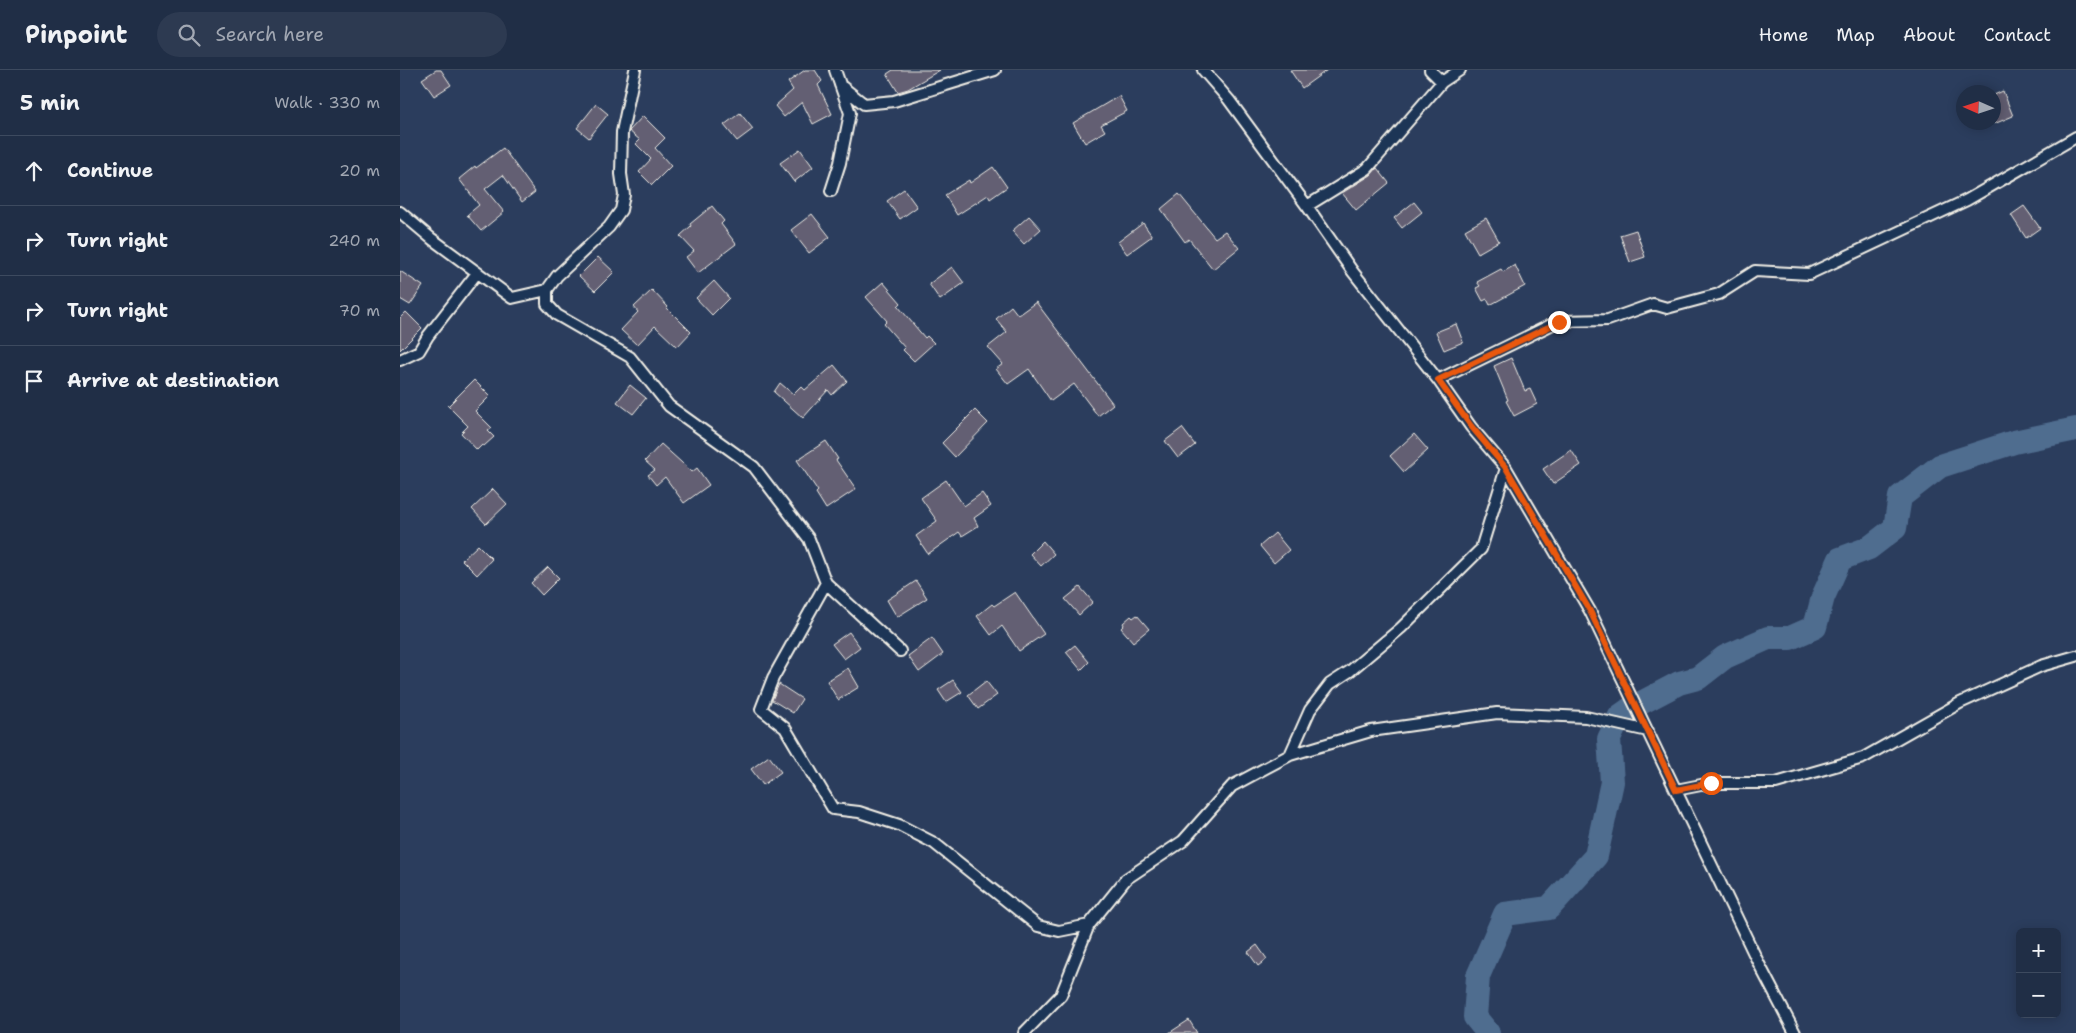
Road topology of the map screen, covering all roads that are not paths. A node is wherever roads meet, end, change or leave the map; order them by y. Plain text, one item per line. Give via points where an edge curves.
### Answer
1 (635, 70) edge
2 (835, 70) edge
3 (996, 70) edge
4 (1203, 70) edge
5 (1430, 70) edge
6 (1460, 70) edge
7 (1442, 82) junction
8 (840, 85) junction
9 (2076, 137) edge
10 (832, 191) dead end
11 (1307, 206) junction
12 (400, 212) edge
13 (477, 273) junction
14 (547, 290) junction
15 (400, 360) edge
16 (1438, 380) junction
17 (1506, 468) junction
18 (826, 583) junction
19 (900, 651) dead end
20 (2076, 656) edge
21 (1648, 731) junction
22 (1290, 756) junction
23 (1676, 790) junction
24 (1089, 925) junction
25 (1024, 1033) edge
26 (1795, 1033) edge

1 - 14 street via 622,132 624,195 620,210 609,227 557,276
2 - 8 street
3 - 8 street via 894,101 864,104
4 - 11 street
5 - 7 street
6 - 7 street
7 - 11 street via 1367,169
8 - 10 street via 850,113
9 - 16 street via 1967,200 1809,274 1755,271 1719,294 1668,308 1652,304 1608,320 1559,322
11 - 16 street via 1353,272
12 - 13 street
13 - 14 street via 512,298
13 - 15 street via 419,351
14 - 18 street via 547,304 557,315 630,357 669,406 754,467 809,539
16 - 17 street
17 - 21 street via 1590,611
17 - 22 street via 1481,548 1401,628 1330,684 1310,710
18 - 19 street
18 - 24 street via 773,678 761,709 785,728 833,809 859,812 898,825 934,843 1038,926 1059,931
20 - 23 street via 2041,666 1960,703 1862,758 1776,783 1711,783
21 - 22 street via 1586,718 1497,713 1371,730
21 - 23 street
22 - 24 street via 1232,786 1182,841 1126,879
23 - 26 street
24 - 25 street via 1061,995

